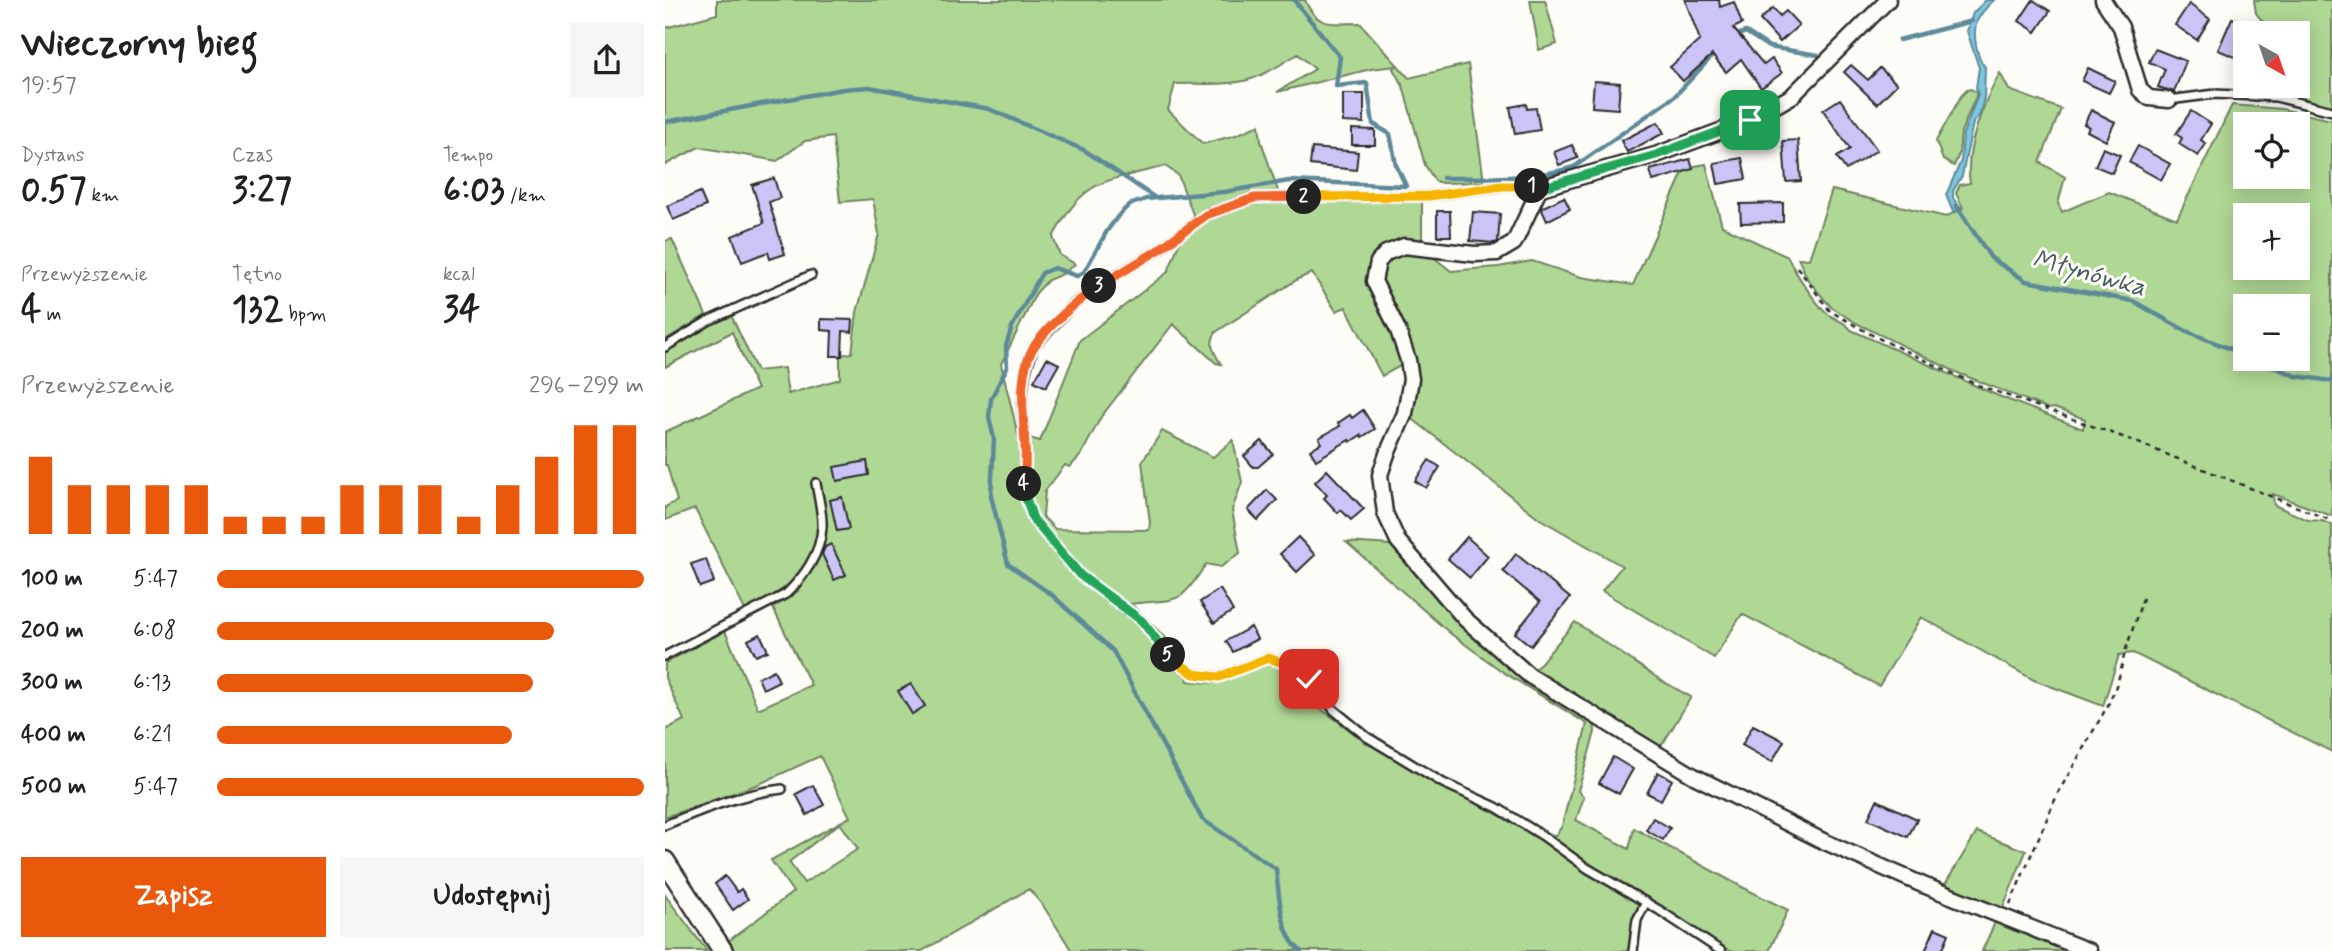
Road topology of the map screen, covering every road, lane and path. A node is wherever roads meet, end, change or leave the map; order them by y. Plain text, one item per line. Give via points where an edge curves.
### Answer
1 (1888, 0) edge
2 (2103, 0) edge
3 (2169, 100) joint
4 (2332, 111) edge
5 (1540, 188) junction
6 (1797, 267) dead end
7 (811, 275) dead end
8 (665, 347) edge
9 (816, 483) dead end
10 (2332, 521) edge
11 (2144, 595) dead end
12 (665, 656) edge
13 (782, 789) dead end
14 (665, 825) edge
15 (665, 861) edge
16 (1646, 902) junction
17 (2005, 917) junction
18 (723, 951) edge
19 (1633, 951) edge
20 (1721, 951) edge
21 (2089, 951) edge

1 - 5 street via 1792,96 1750,120 1656,155
2 - 3 street via 2121,27 2140,90 2149,98
3 - 4 lane via 2215,94 2276,97
5 - 16 lane via 1502,186 1429,196 1254,198 1206,215 1074,304 1034,346 1022,404 1024,492 1033,519 1080,575 1142,621 1183,667 1194,674 1219,677 1268,658 1290,665 1367,737 1443,783 1520,821
5 - 17 street via 1514,243 1497,253 1404,246 1378,262 1374,281 1398,330 1411,379 1405,413 1380,475 1385,513 1398,541 1465,619 1530,676 1575,705 1694,776 1823,841
6 - 10 path via 1830,311 1975,384 2131,440
7 - 8 lane via 708,321
9 - 12 lane via 823,528 801,580 786,594
11 - 17 path via 2108,705 2058,793
13 - 14 lane via 750,793
15 - 18 street
16 - 19 lane via 1637,920
16 - 20 lane
17 - 21 street

